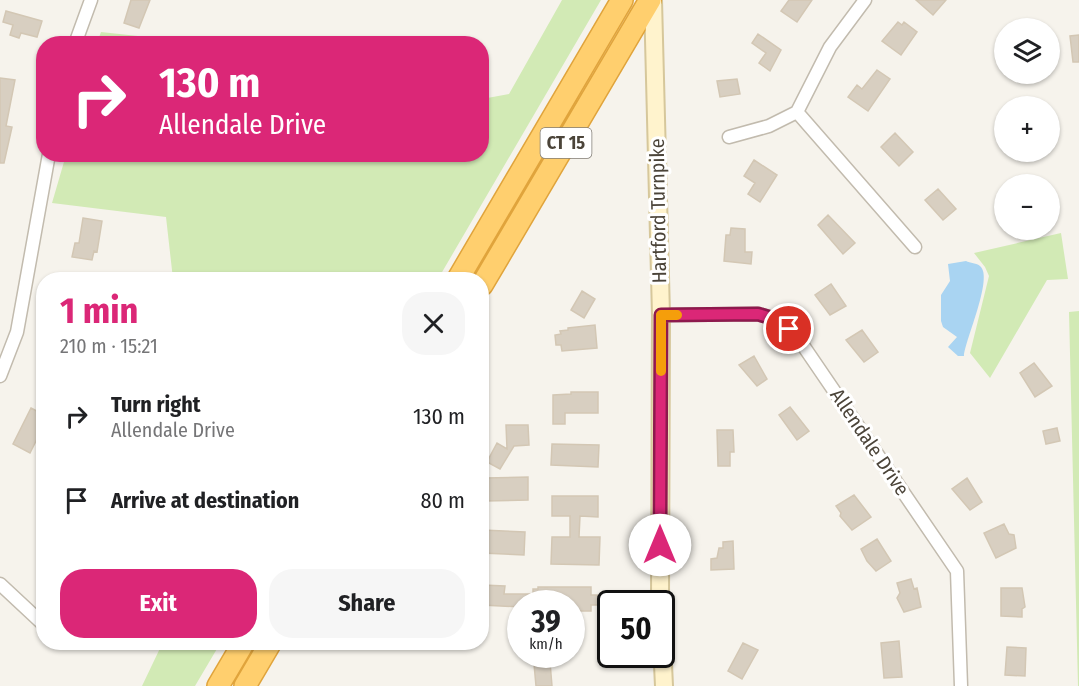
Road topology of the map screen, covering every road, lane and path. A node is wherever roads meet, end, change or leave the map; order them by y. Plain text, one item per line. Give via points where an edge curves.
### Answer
1 (91, 0) edge
2 (622, 0) edge
3 (651, 0) edge
4 (865, 0) edge
5 (78, 36) edge
6 (797, 112) junction
7 (729, 137) dead end
8 (48, 162) edge
9 (915, 247) dead end
10 (462, 272) edge
11 (489, 273) edge
12 (661, 315) junction
13 (0, 376) edge
14 (0, 584) edge
15 (660, 590) edge
16 (36, 618) edge
17 (239, 650) edge
18 (266, 650) edge
19 (663, 668) edge
20 (219, 686) edge
21 (245, 686) edge
22 (664, 686) edge
23 (961, 686) edge

1 - 5 street
2 - 10 highway, CT 15
3 - 11 highway, CT 15
3 - 12 main road, Hartford Turnpike
4 - 6 street via 830,47
6 - 7 street via 769,126
6 - 9 street
8 - 13 street via 17,332
12 - 15 main road, Hartford Turnpike
12 - 23 street, Allendale Drive via 758,314 778,320 798,338 957,571
14 - 16 street
17 - 20 highway
18 - 21 highway
19 - 22 main road

